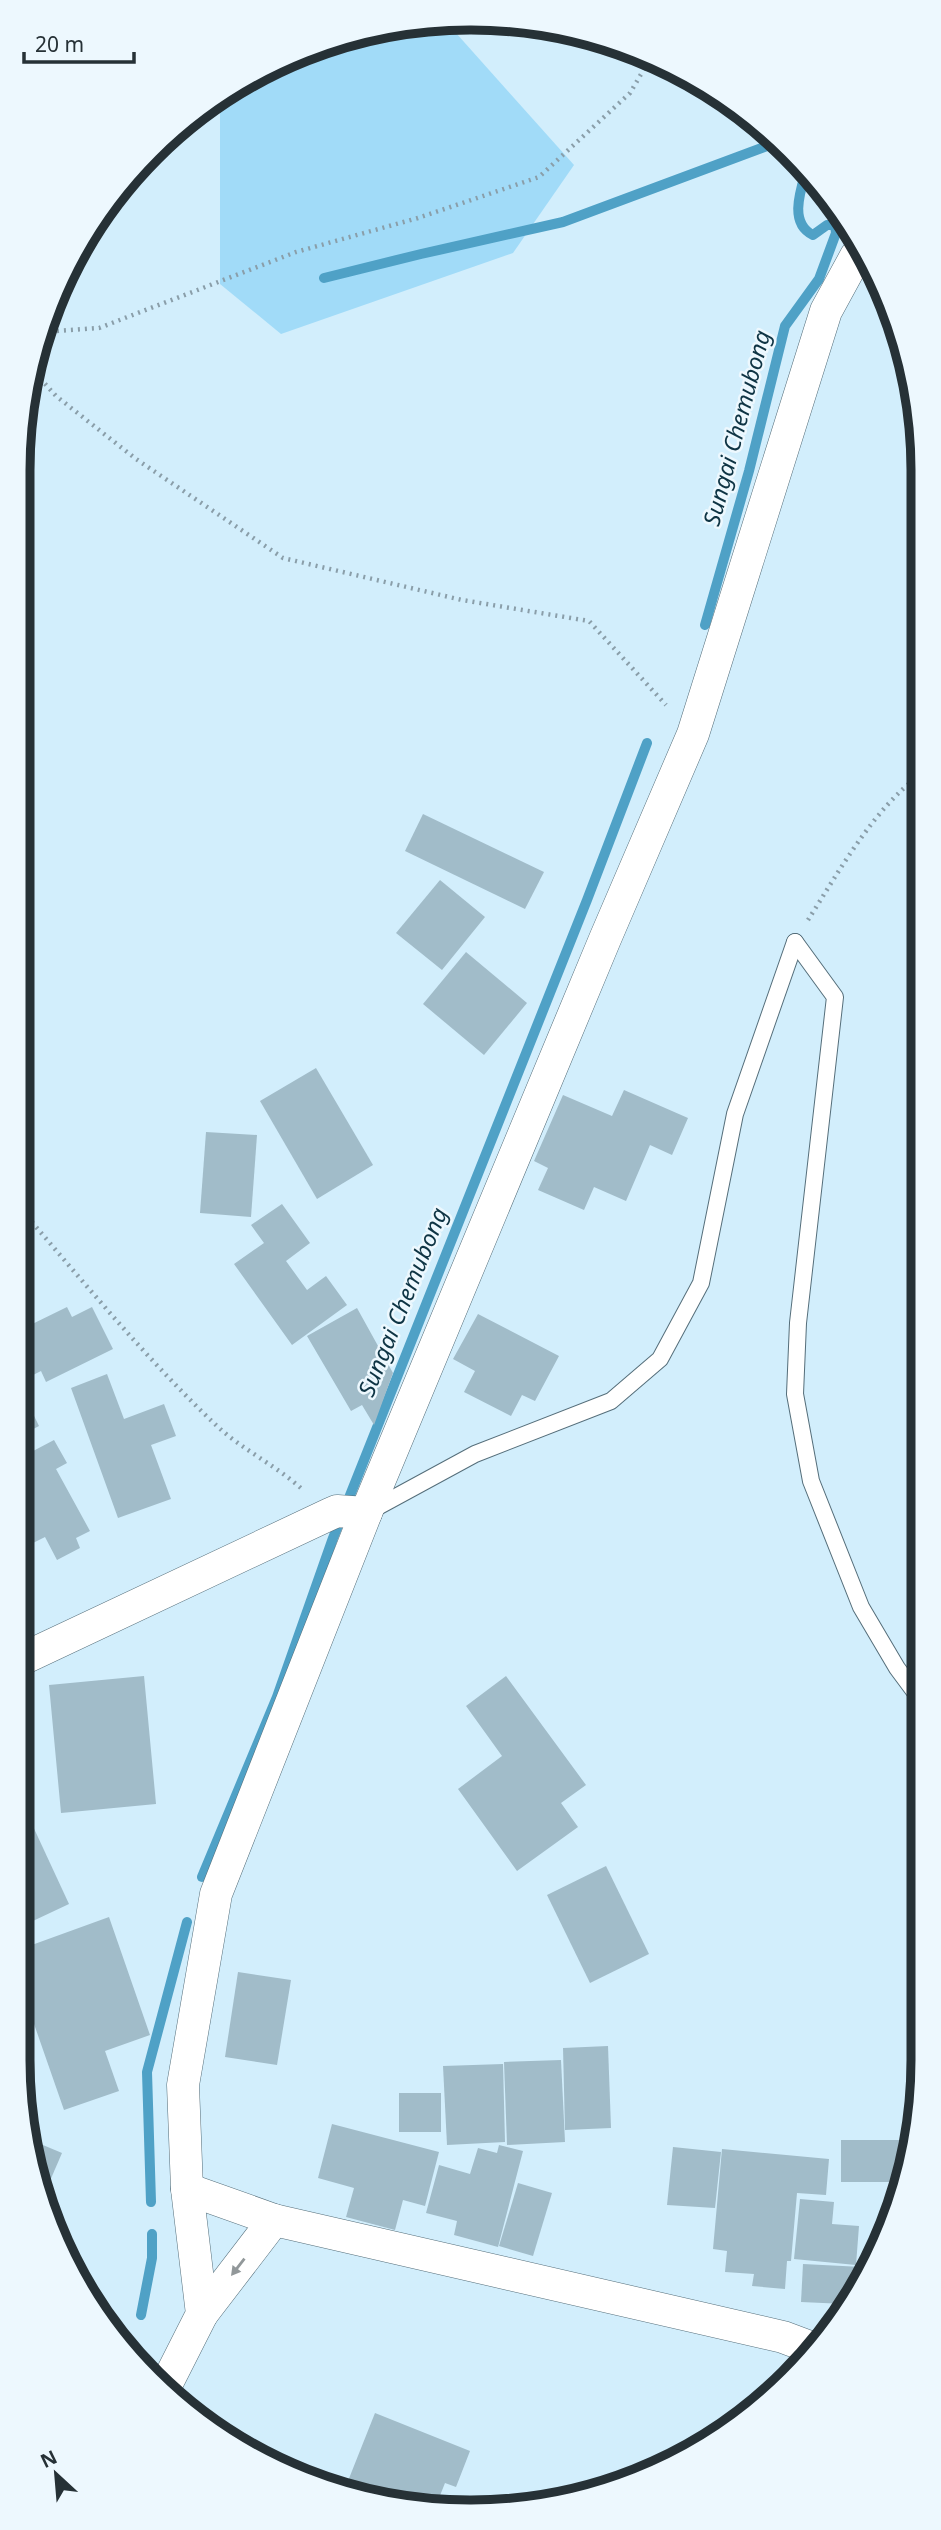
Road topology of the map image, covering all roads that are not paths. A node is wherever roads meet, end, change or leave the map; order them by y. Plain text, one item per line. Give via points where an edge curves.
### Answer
1 (856, 256) dead end
2 (347, 1513) junction
3 (30, 1656) edge
4 (911, 1687) edge
5 (187, 2189) junction
6 (274, 2220) junction
7 (202, 2314) junction
8 (806, 2346) edge
9 (168, 2379) edge

1 - 2 street via 826,311 693,734
2 - 3 street
2 - 4 lane via 475,1454 611,1401 660,1359 701,1283 735,1114 795,942 835,997 798,1323 795,1394 811,1481 861,1607
2 - 5 street via 216,1894 183,2085
5 - 6 street
5 - 7 street
6 -> 7 street
6 - 8 street
7 - 9 street

